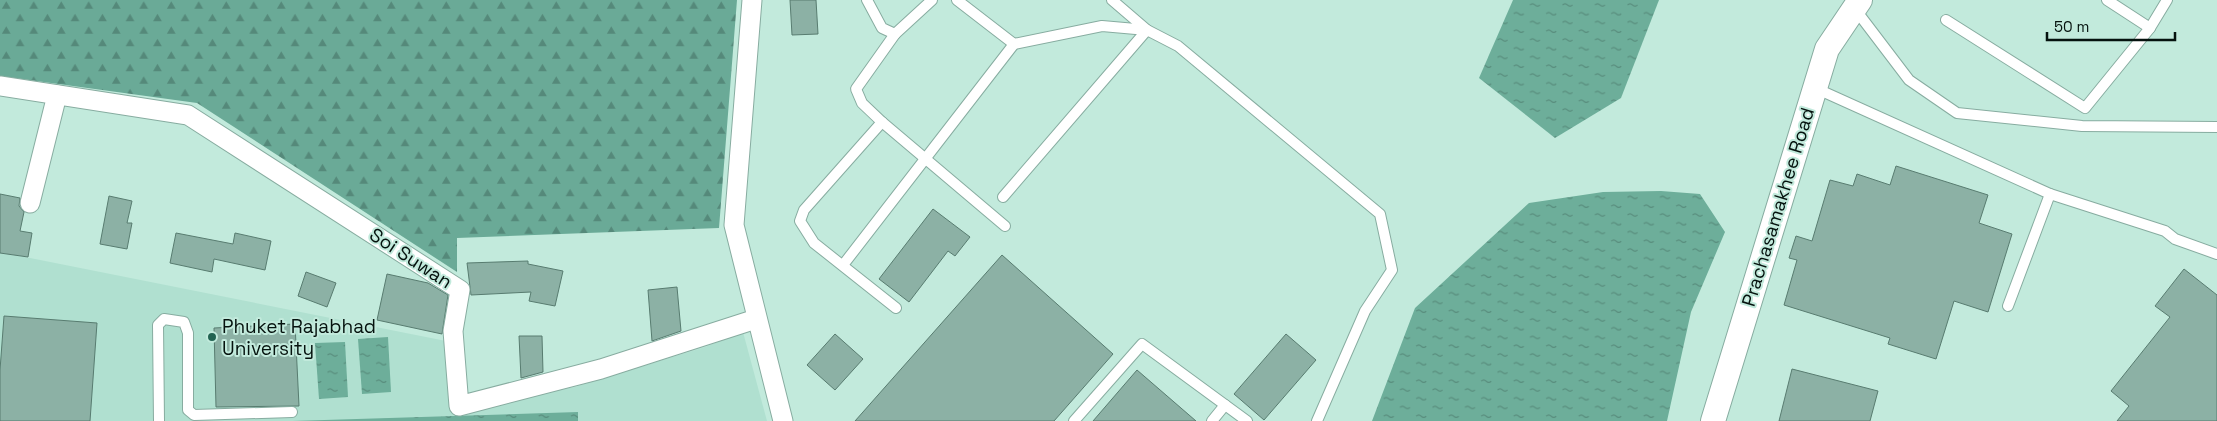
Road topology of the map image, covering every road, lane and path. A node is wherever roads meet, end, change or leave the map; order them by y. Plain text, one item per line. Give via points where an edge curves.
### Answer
1 (752, 0) edge
2 (866, 0) edge
3 (932, 0) edge
4 (957, 0) edge
5 (1112, 0) edge
6 (2107, 0) edge
7 (2168, 0) edge
8 (1857, 4) edge
9 (1946, 20) dead end
10 (2150, 28) junction
11 (1147, 30) junction
12 (894, 34) junction
13 (1014, 44) junction
14 (0, 86) edge
15 (1815, 88) junction
16 (56, 94) junction
17 (882, 122) junction
18 (2217, 127) edge
19 (925, 158) junction
20 (2050, 194) junction
21 (1003, 196) dead end
22 (30, 203) dead end
23 (1006, 226) dead end
24 (2217, 254) edge
25 (844, 265) junction
26 (2008, 306) dead end
27 (896, 308) dead end
28 (756, 319) junction
29 (1226, 405) junction
30 (292, 412) dead end
31 (160, 421) edge
32 (783, 421) edge
33 (1074, 421) edge
34 (1212, 421) edge
35 (1247, 421) edge
36 (1316, 421) edge
37 (1713, 421) edge

1 - 28 street via 734,225
2 - 12 lane via 882,28
3 - 12 lane
4 - 13 lane
5 - 11 lane
6 - 10 lane
7 - 10 lane
8 - 15 street, Prachasamakhee Road via 1827,49
8 - 18 lane via 1909,80 1957,113 2082,126
9 - 10 lane via 2085,108
11 - 13 lane via 1102,26
11 - 21 lane
11 - 36 lane via 1178,46 1380,214 1392,270 1364,311
12 - 17 lane via 856,89 862,103
13 - 19 lane
14 - 16 street, Soi Suwan
15 - 20 lane
15 - 37 street, Prachasamakhee Road
16 - 22 street
16 - 28 street, Soi Suwan via 188,115 460,290 453,331 459,406 602,369
17 - 19 lane
17 - 25 lane via 800,216 805,232 814,243
19 - 23 lane
19 - 25 lane
20 - 24 lane via 2165,231 2175,239
20 - 26 lane
25 - 27 lane
28 - 32 street
29 - 33 lane via 1142,344
29 - 34 lane
29 - 35 lane
30 - 31 lane via 194,416 188,410 188,333 184,322 164,319 158,325

